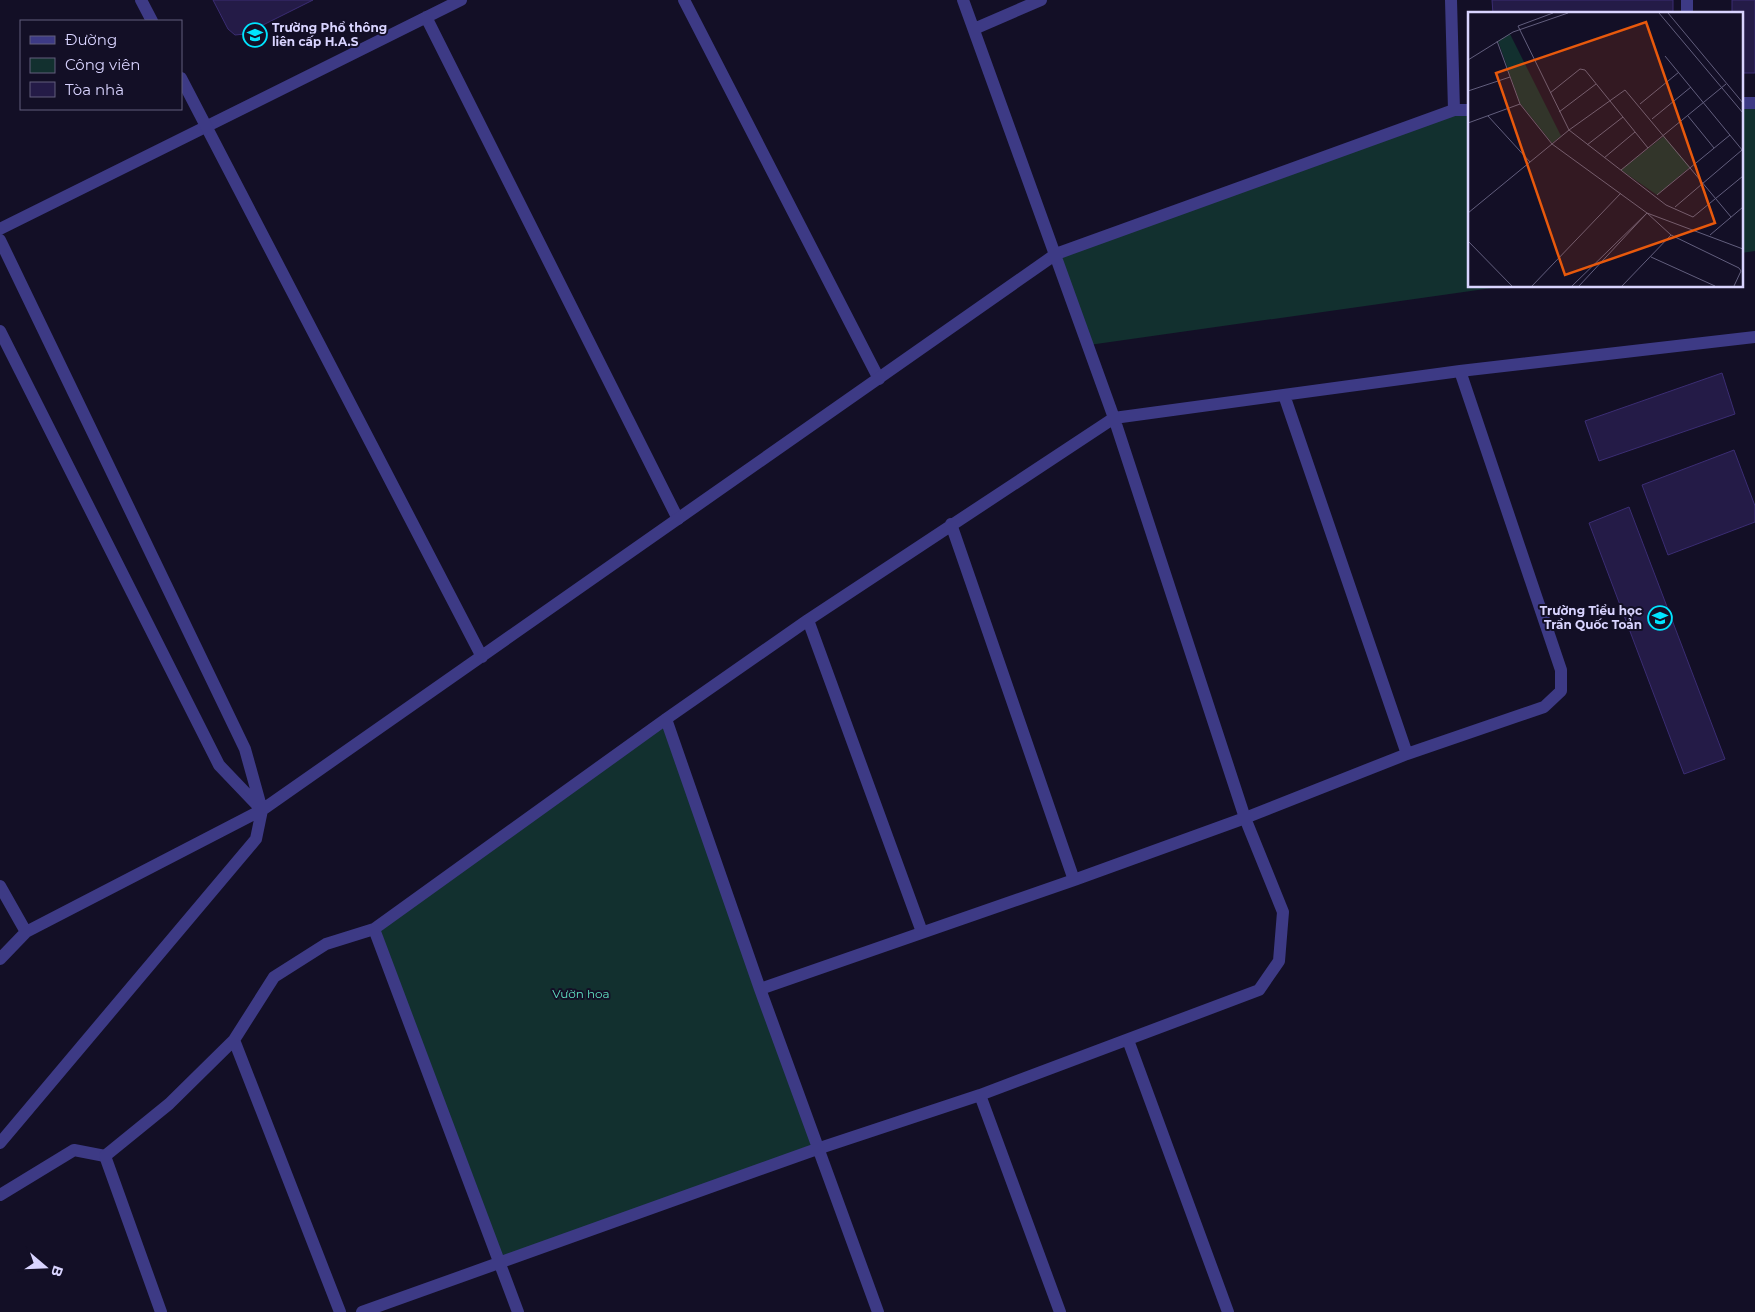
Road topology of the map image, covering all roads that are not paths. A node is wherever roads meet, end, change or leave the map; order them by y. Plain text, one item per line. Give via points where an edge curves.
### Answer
1 (141, 0) edge
2 (461, 0) edge
3 (684, 0) edge
4 (963, 0) edge
5 (1041, 0) edge
6 (1451, 0) edge
7 (426, 17) junction
8 (151, 20) edge
9 (974, 29) junction
10 (182, 80) edge
11 (1742, 103) edge
12 (1755, 103) edge
13 (1454, 110) junction
14 (1468, 110) edge
15 (206, 127) junction
16 (0, 228) edge
17 (0, 240) edge
18 (1056, 254) junction
19 (0, 331) edge
20 (1755, 337) edge
21 (1460, 371) junction
22 (879, 379) junction
23 (1284, 395) junction
24 (1114, 418) junction
25 (678, 519) junction
26 (951, 524) junction
27 (808, 620) junction
28 (482, 657) junction
29 (666, 719) junction
30 (1406, 754) junction
31 (262, 810) junction
32 (1245, 818) junction
33 (1074, 880) junction
34 (0, 886) edge
35 (374, 929) junction
36 (26, 932) junction
37 (922, 932) junction
38 (0, 958) edge
39 (760, 989) junction
40 (234, 1040) junction
41 (1128, 1040) junction
42 (980, 1095) junction
43 (0, 1143) edge
44 (817, 1149) junction
45 (105, 1156) junction
46 (0, 1195) edge
47 (500, 1263) junction
48 (162, 1312) edge
49 (340, 1312) edge
50 (362, 1312) edge
51 (518, 1312) edge
52 (878, 1312) edge
53 (1060, 1312) edge
54 (1228, 1312) edge

1 - 8 street
2 - 7 street
3 - 22 street
4 - 9 street
5 - 9 street
6 - 13 street
7 - 15 street
7 - 25 street
9 - 18 street
10 - 15 street
11 - 12 street
13 - 14 street
13 - 18 street
15 - 16 street
15 - 28 street
17 - 31 street via 245,749
18 - 22 street
18 - 24 street
19 - 31 street via 219,765
20 - 21 street
21 - 23 street
21 - 30 street via 1561,670 1561,692 1544,707
22 - 25 street
23 - 24 street
23 - 30 street
24 - 26 street
24 - 32 street
25 - 28 street
26 - 27 street
26 - 33 street
27 - 29 street
27 - 37 street
28 - 31 street
29 - 35 street
29 - 39 street
30 - 32 street
31 - 36 street
31 - 43 street via 256,838
32 - 33 street
32 - 41 street via 1282,912 1278,961 1260,990
33 - 37 street
34 - 36 street
35 - 40 street via 326,944 274,977
35 - 47 street
36 - 38 street
37 - 39 street
39 - 44 street
40 - 45 street via 169,1104
40 - 49 street
41 - 42 street
41 - 54 street
42 - 44 street
42 - 53 street
44 - 47 street
44 - 52 street
45 - 46 street via 74,1150
45 - 48 street
47 - 50 street
47 - 51 street

